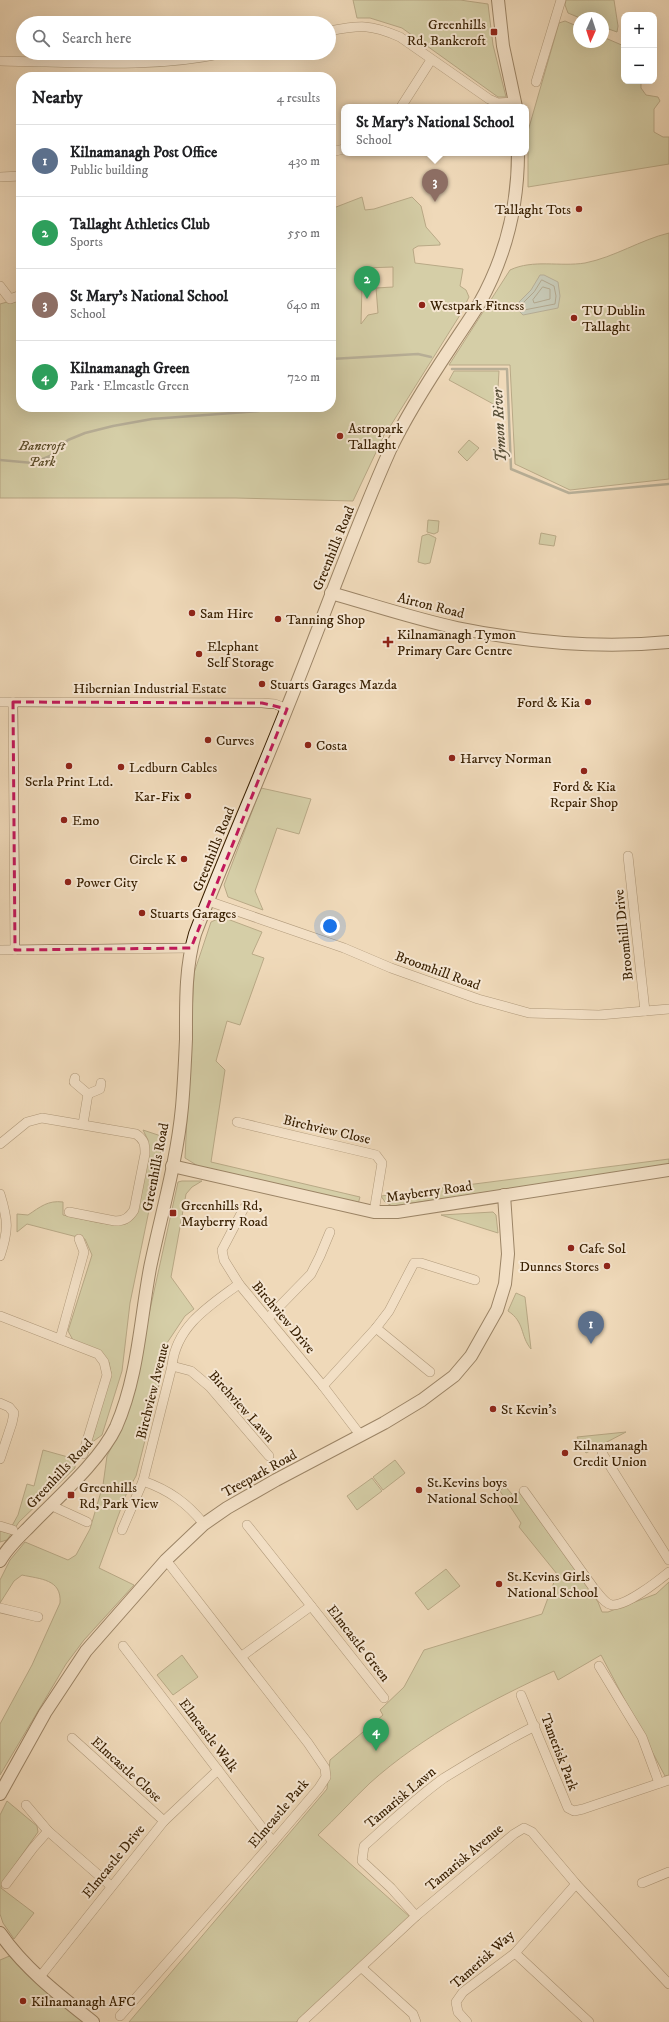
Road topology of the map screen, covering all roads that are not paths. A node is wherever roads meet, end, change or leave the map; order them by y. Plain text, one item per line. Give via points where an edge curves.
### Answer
1 (498, 0) edge
2 (560, 0) edge
3 (336, 30) edge
4 (172, 60) edge
5 (431, 60) junction
6 (0, 61) edge
7 (536, 82) dead end
8 (403, 104) edge
9 (515, 104) edge
10 (518, 156) edge
11 (16, 176) edge
12 (0, 177) edge
13 (0, 286) edge
14 (16, 297) edge
15 (331, 592) junction
16 (669, 642) edge
17 (0, 702) edge
18 (13, 702) junction
19 (287, 709) junction
20 (628, 856) dead end
21 (208, 901) junction
22 (191, 948) junction
23 (0, 950) edge
24 (15, 950) junction
25 (669, 1009) edge
26 (645, 1011) junction
27 (75, 1078) dead end
28 (101, 1083) dead end
29 (88, 1094) junction
30 (237, 1122) dead end
31 (83, 1124) junction
32 (0, 1144) edge
33 (172, 1166) junction
34 (669, 1170) edge
35 (0, 1194) edge
36 (504, 1195) junction
37 (244, 1208) dead end
38 (69, 1212) dead end
39 (374, 1212) junction
40 (330, 1232) dead end
41 (79, 1239) dead end
42 (0, 1256) edge
43 (475, 1280) dead end
44 (239, 1284) junction
45 (0, 1316) edge
46 (268, 1318) junction
47 (376, 1328) junction
48 (60, 1339) junction
49 (172, 1366) junction
50 (430, 1372) dead end
51 (323, 1386) junction
52 (0, 1403) edge
53 (361, 1436) junction
54 (602, 1453) dead end
55 (83, 1454) dead end
56 (269, 1456) dead end
57 (0, 1459) edge
58 (143, 1482) junction
59 (524, 1491) dead end
60 (50, 1505) junction
61 (87, 1522) dead end
62 (204, 1524) junction
63 (247, 1524) dead end
64 (0, 1526) edge
65 (13, 1530) dead end
66 (122, 1530) dead end
67 (2, 1555) edge
68 (166, 1560) junction
69 (669, 1560) edge
70 (669, 1572) edge
71 (312, 1606) junction
72 (0, 1608) edge
73 (38, 1617) dead end
74 (123, 1646) dead end
75 (242, 1656) junction
76 (599, 1666) dead end
77 (522, 1695) dead end
78 (384, 1698) dead end
79 (535, 1726) junction
80 (72, 1738) dead end
81 (218, 1770) junction
82 (669, 1780) edge
83 (659, 1783) junction
84 (0, 1794) edge
85 (26, 1806) dead end
86 (164, 1821) junction
87 (48, 1831) junction
88 (273, 1842) junction
89 (669, 1872) edge
90 (642, 1883) dead end
91 (6, 1884) dead end
92 (576, 1884) junction
93 (110, 1886) junction
94 (416, 1916) junction
95 (0, 1933) edge
96 (515, 1953) junction
97 (362, 1968) junction
98 (39, 1978) junction
99 (669, 1984) edge
100 (120, 2016) dead end
101 (93, 2022) edge
102 (302, 2022) edge
103 (416, 2022) edge
104 (467, 2022) edge
105 (589, 2022) edge

1 - 9 street via 503,46
2 - 7 street
3 - 5 street via 360,25 373,27 400,37
4 - 6 street
5 - 8 street
5 - 9 street via 489,100
10 - 15 street, Greenhills Road via 512,218 496,269 470,318 430,378 398,435
11 - 12 street
13 - 14 street via 10,299
15 - 16 street, Airton Road via 432,622 500,636 617,644
15 - 19 street, Greenhills Road
17 - 18 street, Hibernian Industrial Estate
18 - 19 street, Hibernian Industrial Estate via 262,703 275,704
18 - 24 street
19 - 21 street, Greenhills Road
20 - 26 street, Broomhill Drive
21 - 22 street, Greenhills Road
21 - 26 street, Broomhill Road via 478,999 529,1013 572,1015
22 - 24 street
22 - 33 street, Greenhills Road via 182,1110
23 - 24 street
25 - 26 street, Broomhill Road
27 - 29 street via 74,1082
28 - 29 street via 100,1089
29 - 31 street
30 - 39 street, Birchview Close via 376,1155 382,1163
31 - 32 street via 42,1118 27,1122
31 - 38 street via 136,1134 142,1138 145,1145 144,1154 134,1210 130,1217 115,1221
33 - 39 street, Mayberry Road
33 - 60 street, Greenhills Road via 148,1279 128,1397 104,1447
34 - 36 street, Mayberry Road
35 - 42 street via 8,1220 6,1240
36 - 39 street, Mayberry Road via 397,1212
36 - 53 street, Treepark Road via 508,1254 505,1284 497,1310 472,1356 454,1376 422,1400
37 - 44 street, Birchview Drive via 222,1250 224,1260
40 - 46 street via 311,1274
41 - 48 street via 84,1252
43 - 47 street via 414,1263 389,1311
44 - 46 street, Birchview Drive
44 - 49 street, Birchview Avenue via 192,1322 179,1340
45 - 48 street
46 - 51 street, Birchview Drive
47 - 50 street
47 - 51 street
48 - 55 street via 98,1354 104,1362 107,1375
49 - 56 street, Birchview Lawn via 191,1371 210,1387
49 - 58 street, Birchview Avenue
51 - 53 street, Birchview Drive
52 - 57 street via 14,1412
53 - 62 street, Treepark Road via 276,1480
54 - 69 street
58 - 62 street via 175,1495 190,1506
58 - 66 street, Birchview Avenue
59 - 70 street via 595,1590 612,1605 652,1585
60 - 61 street
60 - 67 street, Greenhills Road
62 - 68 street, Treepark Road
63 - 71 street, Elmcastle Green
64 - 65 street
68 - 75 street, Elmcastle Park
68 - 84 street, Treepark Road via 86,1651 45,1713
71 - 75 street, Elmcastle Green
71 - 78 street, Elmcastle Green
72 - 73 street
74 - 81 street, Elmcastle Walk
75 - 88 street, Elmcastle Park via 325,1768 326,1777 319,1788
76 - 83 street via 642,1737
77 - 79 street, Tamerisk Park
79 - 83 street, Tamerisk Park via 565,1803 574,1811
79 - 94 street, Tamarisk Lawn via 487,1751 443,1779 364,1846 362,1862 391,1888
80 - 86 street, Elmcastle Close
81 - 86 street, Elmcastle Drive
81 - 88 street, Elmcastle Walk
82 - 83 street, Tamerisk Park
85 - 87 street
86 - 93 street, Elmcastle Drive
87 - 91 street
87 - 93 street
88 - 100 street, Elmcastle Park
89 - 90 street
92 - 94 street, Tamarisk Avenue via 532,1832 524,1828
92 - 96 street, Tamerisk Way
92 - 99 street, Tamarisk Avenue
93 - 98 street, Elmcastle Drive
94 - 97 street, Tamarisk Avenue
95 - 98 street
96 - 104 street, Tamerisk Way via 463,1992 456,2002 458,2012
96 - 105 street
97 - 102 street, Tamarisk Avenue
97 - 103 street via 413,2014
98 - 101 street

